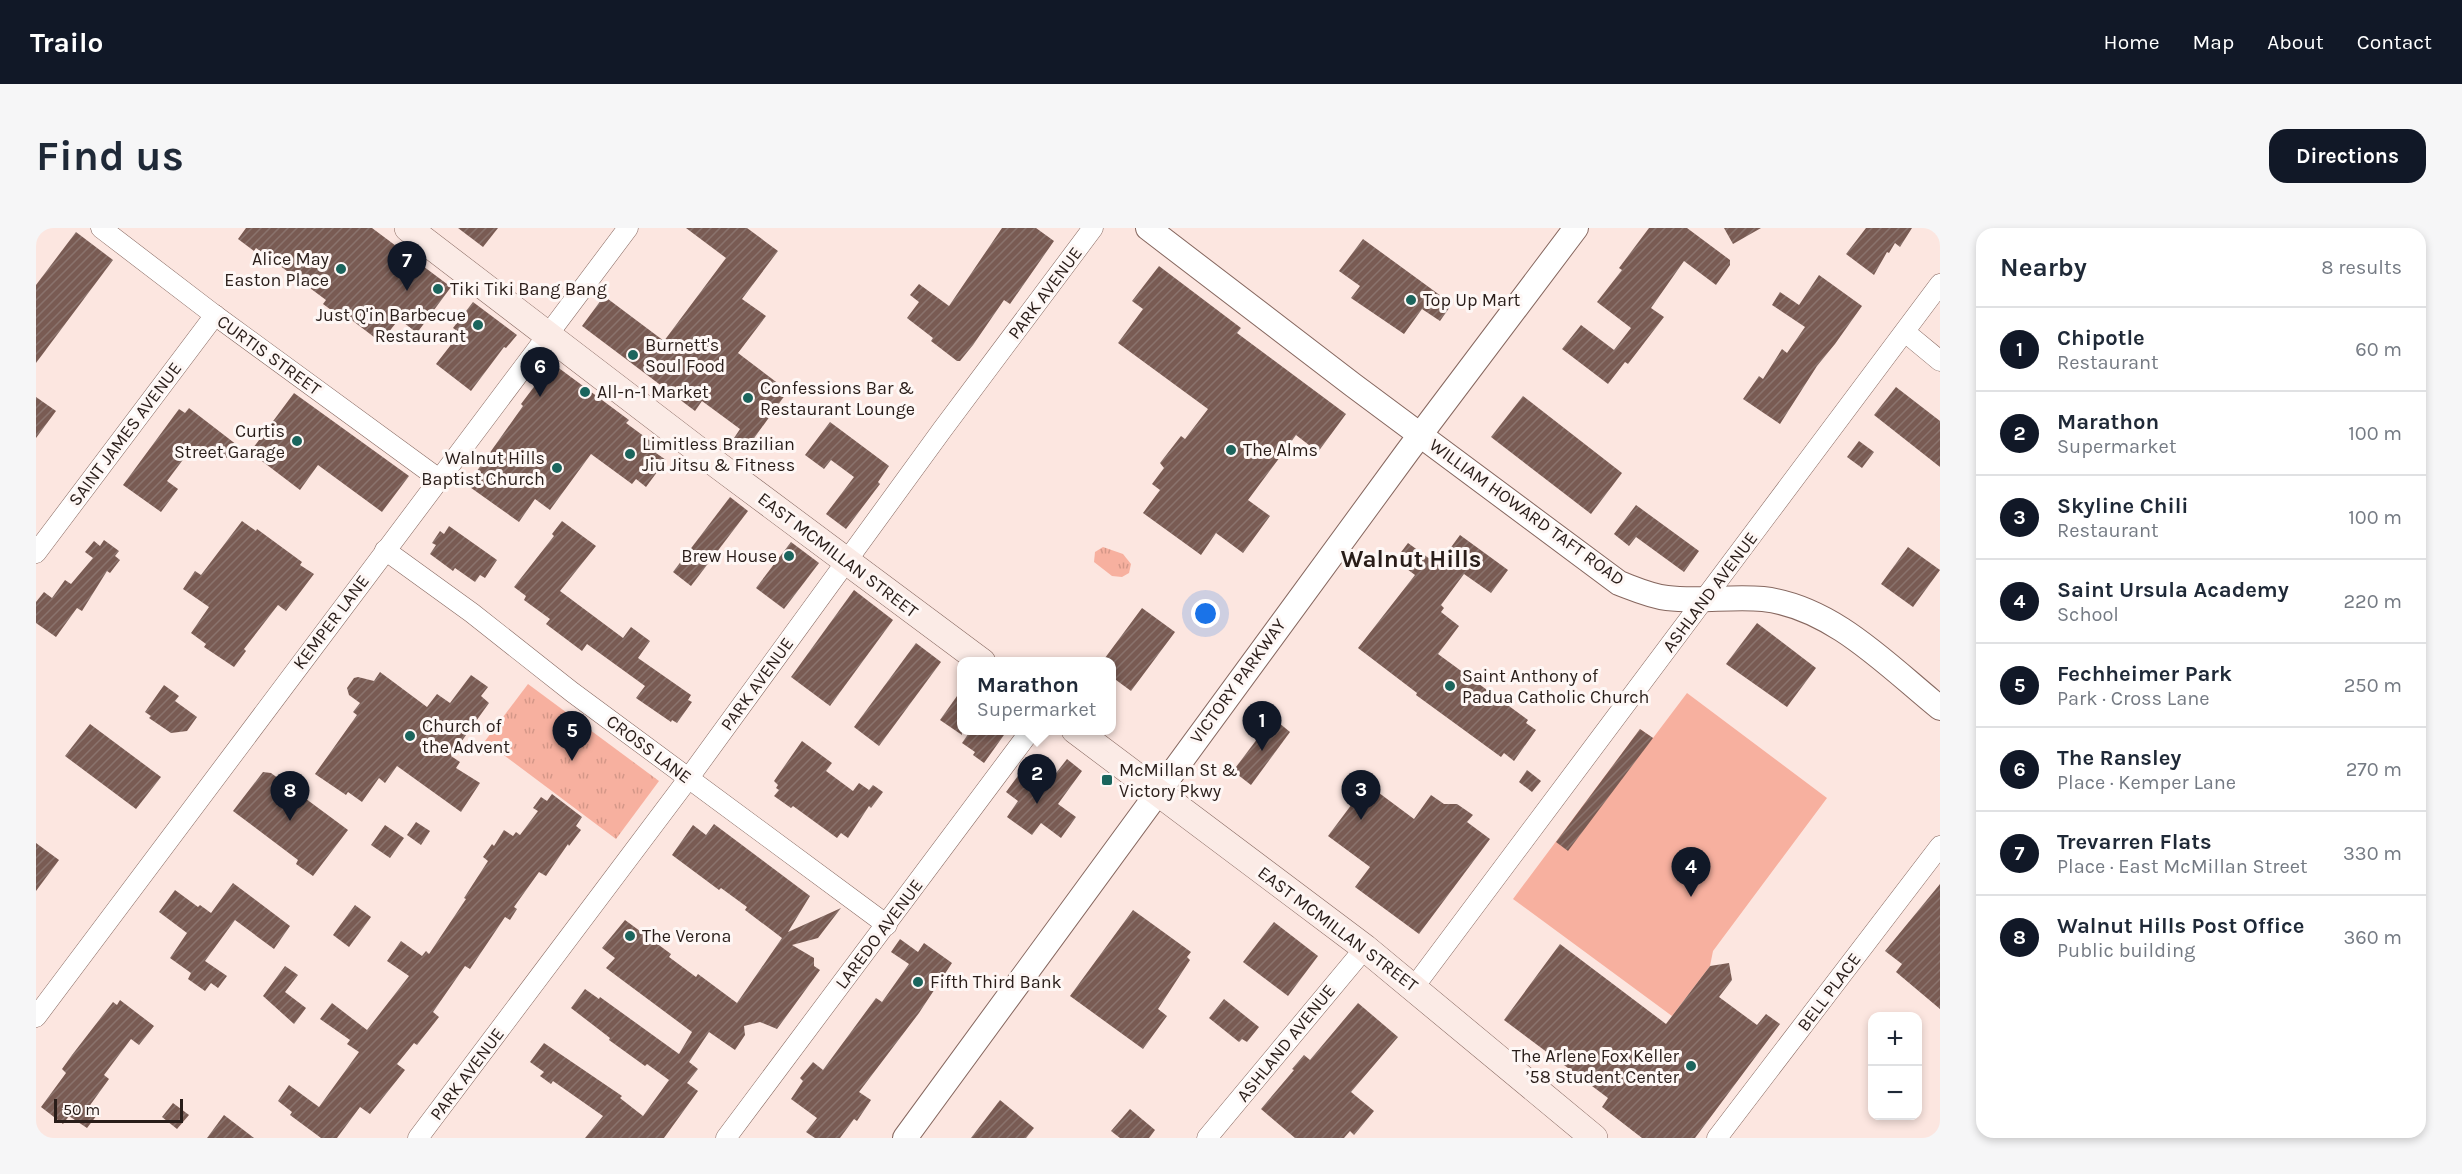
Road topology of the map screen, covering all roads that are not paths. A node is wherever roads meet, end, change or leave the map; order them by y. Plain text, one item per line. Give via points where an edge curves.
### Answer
1 (101, 228) edge
2 (408, 228) edge
3 (628, 228) edge
4 (1093, 228) edge
5 (1148, 228) edge
6 (1576, 228) edge
7 (1940, 284) edge
8 (215, 315) junction
9 (1905, 332) junction
10 (547, 334) junction
11 (1940, 361) edge
12 (1420, 434) junction
13 (439, 479) junction
14 (385, 550) junction
15 (36, 553) edge
16 (846, 561) junction
17 (1705, 600) junction
18 (975, 657) edge
19 (1940, 708) edge
20 (1027, 735) edge
21 (1082, 735) edge
22 (688, 778) junction
23 (1157, 793) junction
24 (1940, 846) edge
25 (886, 925) junction
26 (1365, 948) junction
27 (1414, 987) junction
28 (36, 1017) edge
29 (1585, 1135) edge
30 (418, 1138) edge
31 (726, 1138) edge
32 (905, 1138) edge
33 (1207, 1138) edge
34 (1718, 1138) edge

1 - 8 street, CURTIS STREET
2 - 10 main road, EAST MCMILLAN STREET
3 - 10 street, KEMPER LANE
4 - 16 street, PARK AVENUE
5 - 12 street, WILLIAM HOWARD TAFT ROAD
6 - 12 street, VICTORY PARKWAY
7 - 9 street, ASHLAND AVENUE
8 - 13 street, CURTIS STREET
8 - 15 street, SAINT JAMES AVENUE
9 - 11 street
9 - 17 street, ASHLAND AVENUE
10 - 13 street, KEMPER LANE
10 - 16 main road, EAST MCMILLAN STREET
12 - 17 street, WILLIAM HOWARD TAFT ROAD via 1619,583 1666,598
12 - 23 street, VICTORY PARKWAY
13 - 14 street, KEMPER LANE
14 - 22 street, CROSS LANE
14 - 28 street, KEMPER LANE
16 - 18 main road, EAST MCMILLAN STREET
16 - 22 street, PARK AVENUE
17 - 19 street, WILLIAM HOWARD TAFT ROAD via 1764,599 1818,617 1866,648
17 - 27 street, ASHLAND AVENUE
20 - 25 street, LAREDO AVENUE
21 - 23 main road, EAST MCMILLAN STREET
22 - 25 street, CROSS LANE
22 - 30 street, PARK AVENUE
23 - 26 main road, EAST MCMILLAN STREET
23 - 32 street, VICTORY PARKWAY
24 - 34 street, BELL PLACE
25 - 31 street, LAREDO AVENUE
26 - 27 main road, EAST MCMILLAN STREET
26 - 33 street, ASHLAND AVENUE
27 - 29 main road, EAST MCMILLAN STREET

